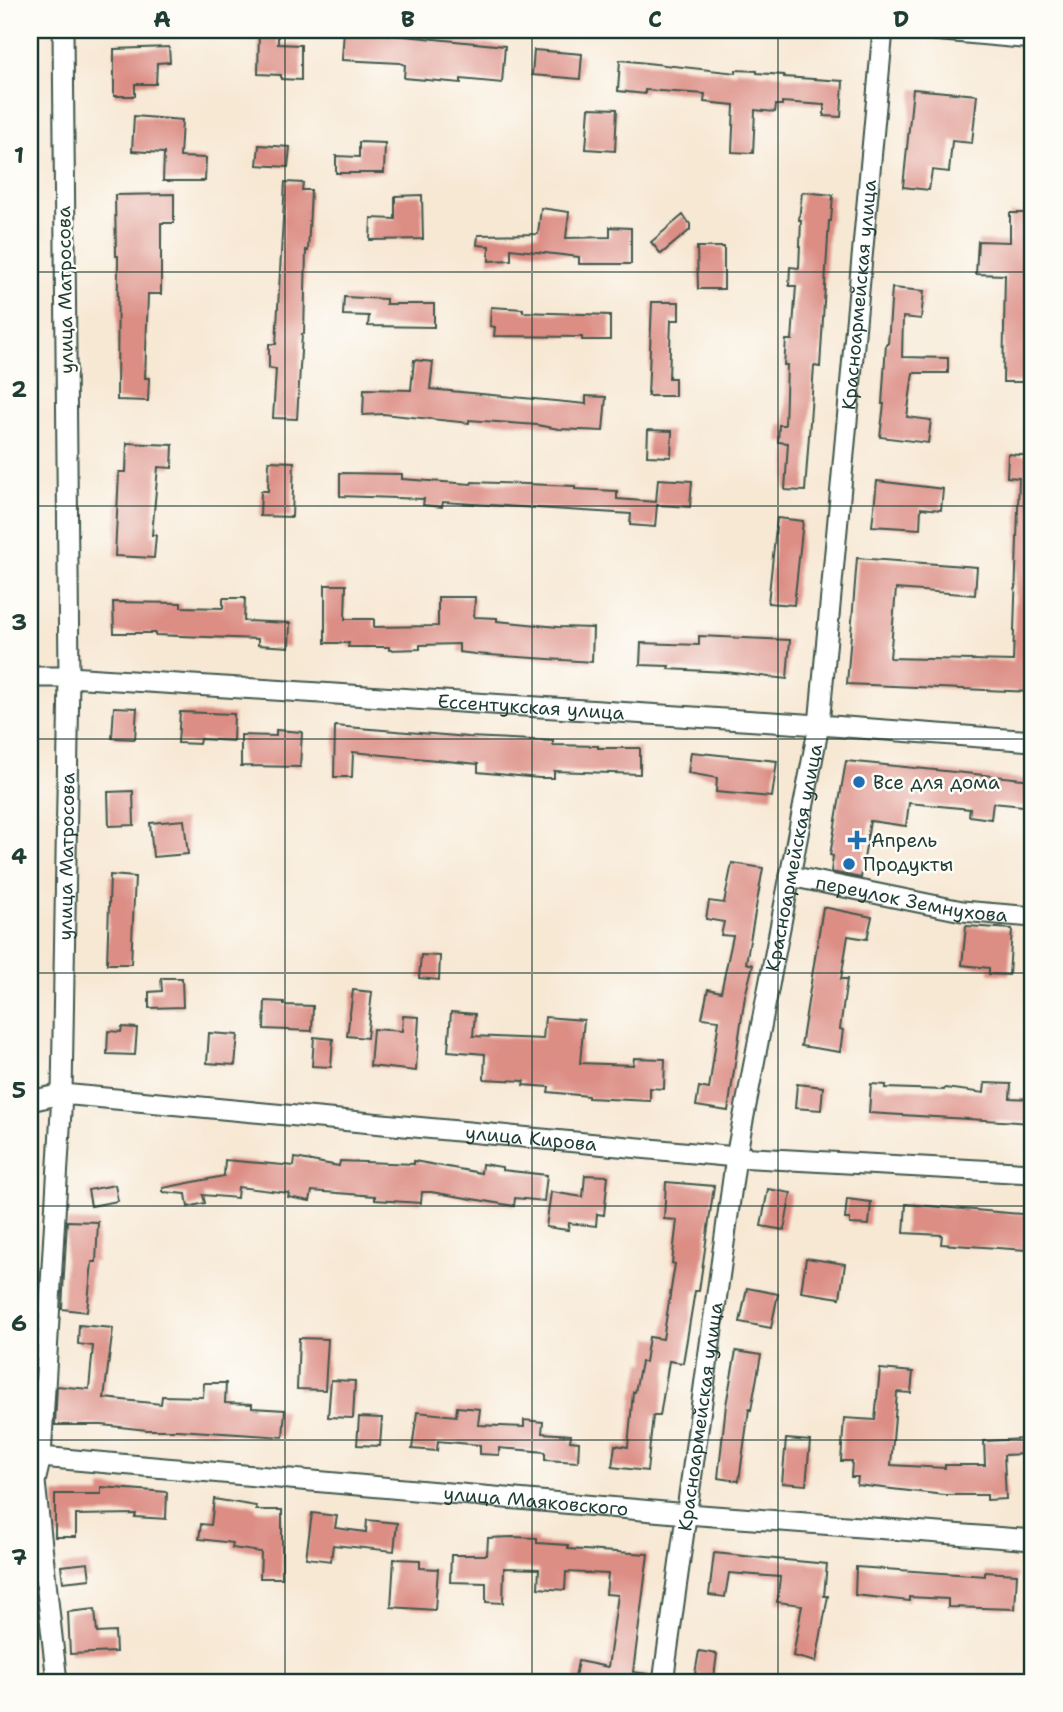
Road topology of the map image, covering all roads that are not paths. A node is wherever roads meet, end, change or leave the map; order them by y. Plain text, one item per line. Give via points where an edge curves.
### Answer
1 (63, 30) edge
2 (883, 30) edge
3 (933, 30) edge
4 (1033, 39) edge
5 (30, 677) edge
6 (69, 677) junction
7 (820, 724) junction
8 (1033, 741) edge
9 (790, 876) junction
10 (1033, 917) edge
11 (62, 1094) junction
12 (30, 1101) edge
13 (736, 1157) junction
14 (1033, 1173) edge
15 (41, 1457) junction
16 (33, 1482) edge
17 (687, 1514) junction
18 (1033, 1540) edge
19 (57, 1682) edge
20 (663, 1682) edge

1 - 6 street, улица Матросова
2 - 7 street, Красноармейская улица
3 - 4 street
5 - 6 street, Ессентукская улица
6 - 7 street, Ессентукская улица
6 - 11 street, улица Матросова
7 - 8 street, Ессентукская улица
7 - 9 street, Красноармейская улица
9 - 10 street, переулок Земнухова via 962,911
9 - 13 street, Красноармейская улица
11 - 12 street, улица Кирова
11 - 13 street, улица Кирова
11 - 15 street, улица Матросова
13 - 14 street, улица Кирова
13 - 17 street, Красноармейская улица
15 - 16 street, улица Матросова
15 - 17 street, улица Маяковского
16 - 19 street, улица Матросова
17 - 18 street, улица Маяковского
17 - 20 street, Красноармейская улица

